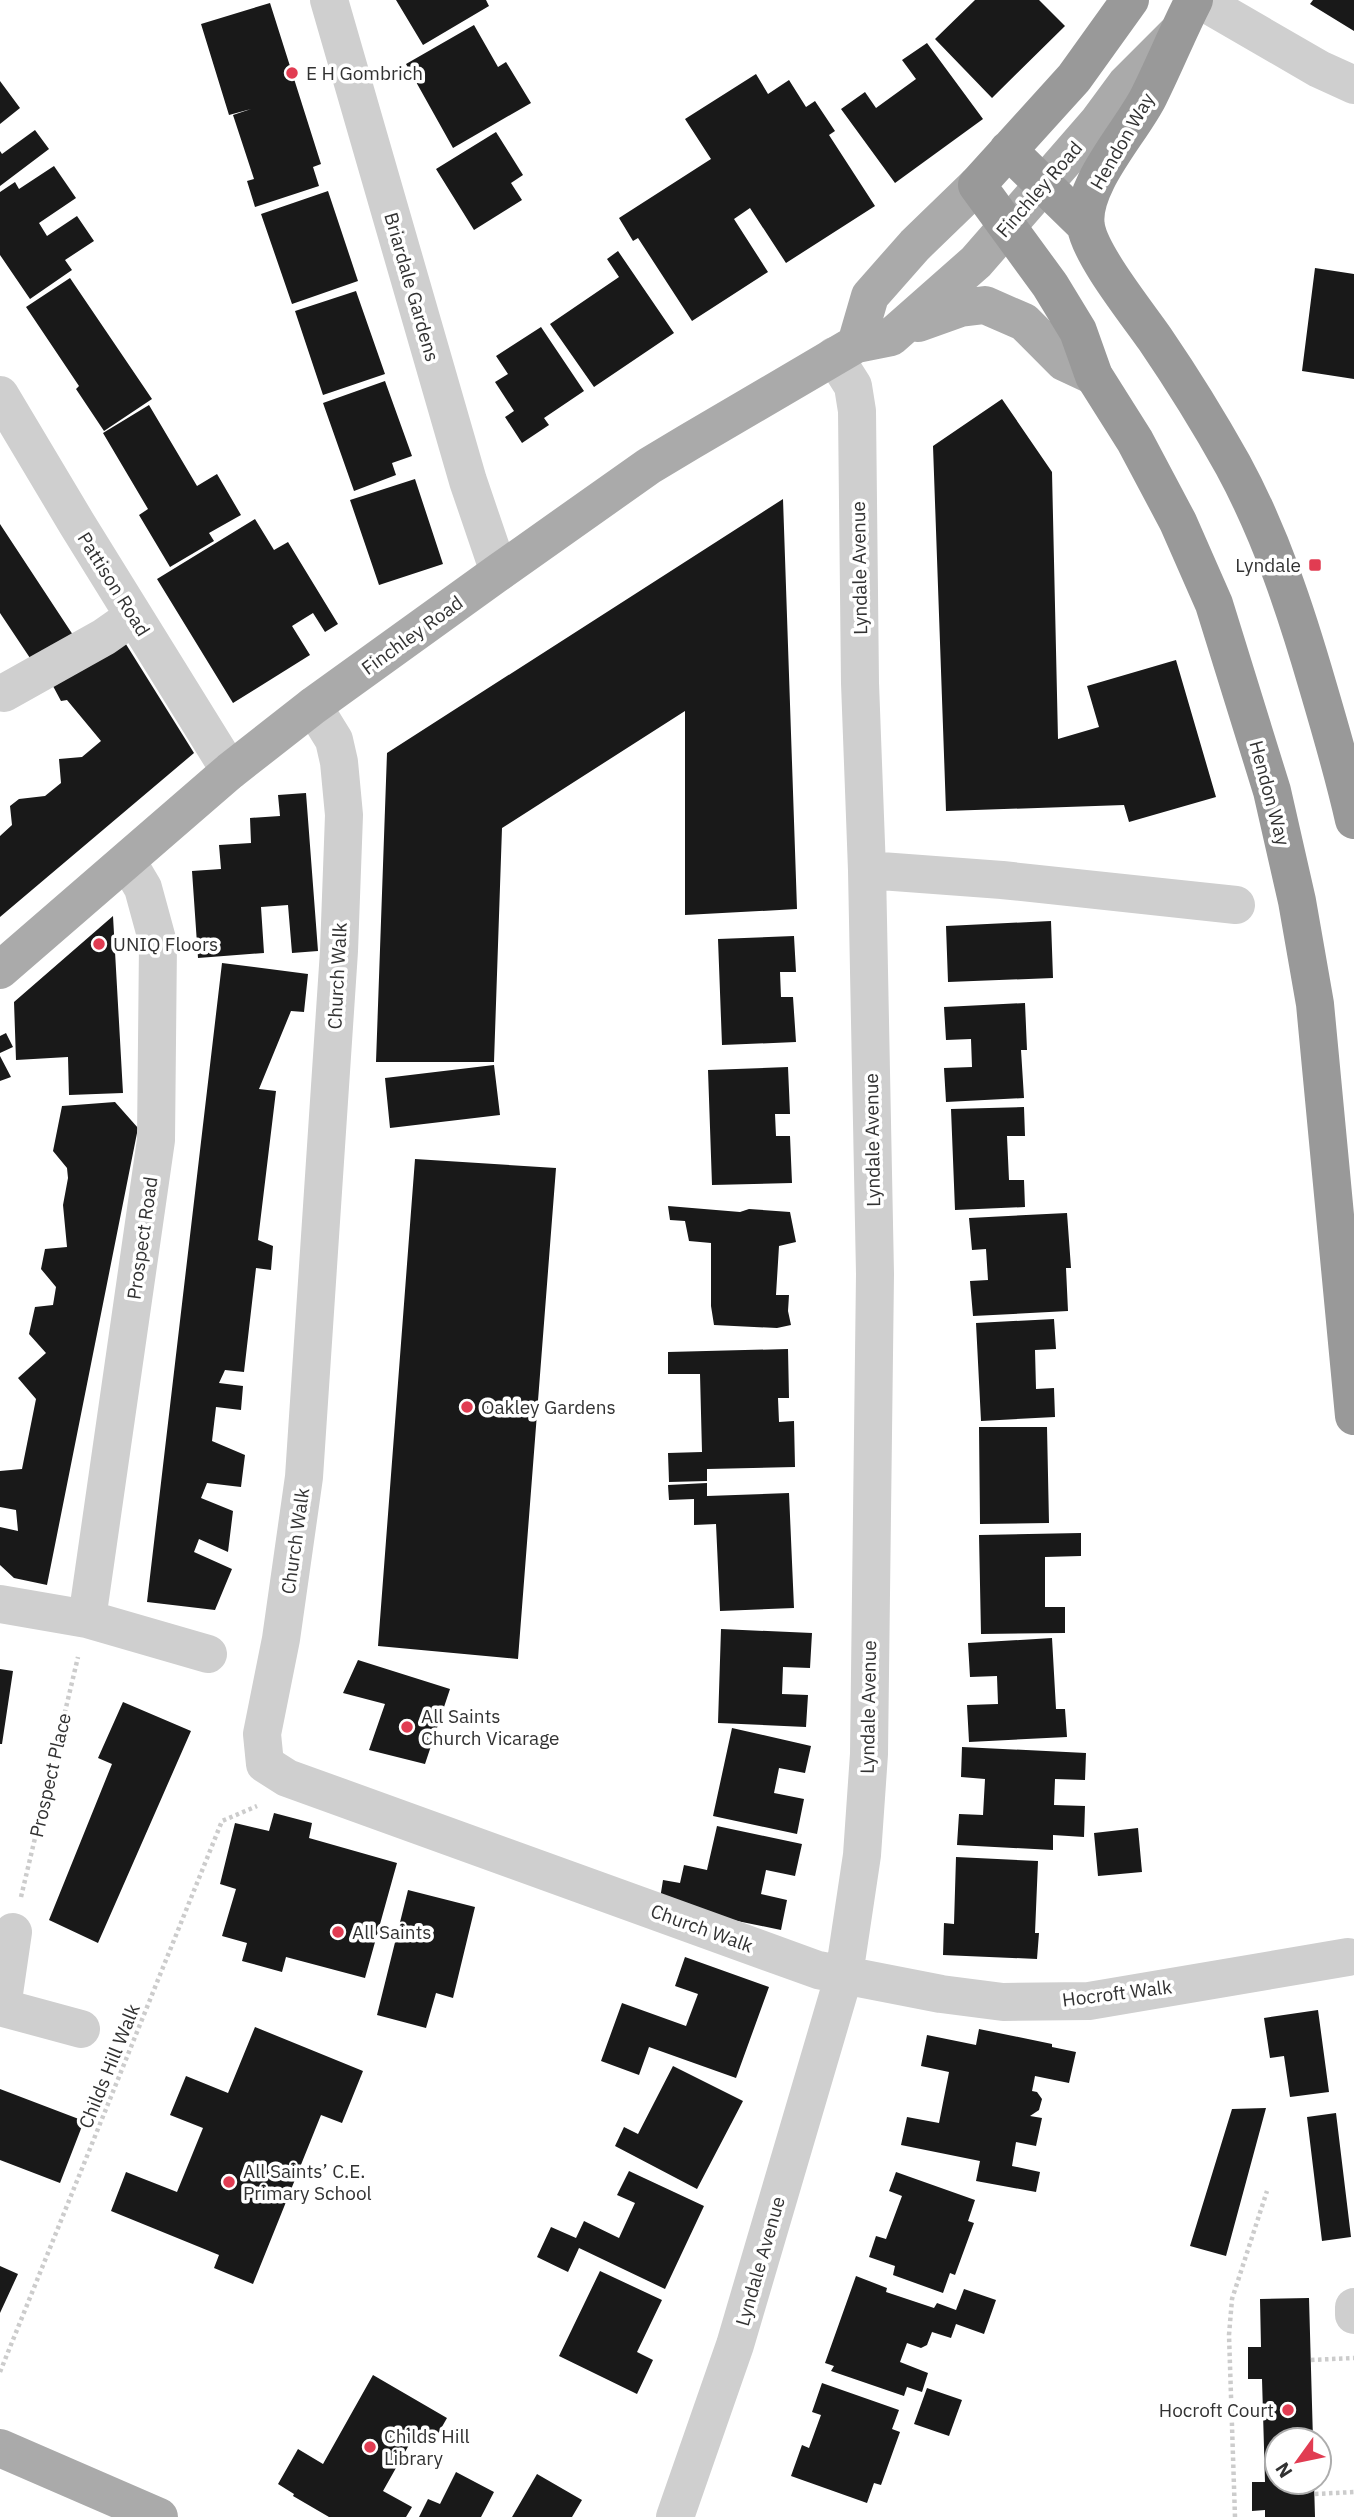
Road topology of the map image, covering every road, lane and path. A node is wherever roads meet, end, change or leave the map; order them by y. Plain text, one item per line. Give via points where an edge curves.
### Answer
1 (329, 0) edge
2 (1130, 0) edge
3 (1200, 0) edge
4 (1186, 16) edge
5 (1354, 85) edge
6 (1008, 150) junction
7 (1044, 184) junction
8 (976, 186) junction
9 (1008, 225) junction
10 (1086, 226) junction
11 (860, 346) junction
12 (1094, 376) junction
13 (0, 395) edge
14 (499, 572) junction
15 (134, 616) junction
16 (4, 693) dead end
17 (313, 706) junction
18 (230, 771) junction
19 (1354, 820) edge
20 (127, 861) junction
21 (867, 870) junction
22 (1237, 905) dead end
23 (0, 970) edge
24 (1354, 1416) edge
25 (0, 1604) edge
26 (88, 1619) junction
27 (208, 1654) dead end
28 (260, 1804) dead end
29 (13, 1932) joint
30 (1348, 1957) dead end
31 (844, 1975) junction
32 (1, 2007) edge
33 (81, 2029) dead end
34 (1267, 2191) dead end
35 (1354, 2307) edge
36 (1354, 2315) edge
37 (1354, 2358) edge
38 (1311, 2360) dead end
39 (0, 2372) edge
40 (0, 2448) edge
41 (1354, 2492) edge
42 (1333, 2493) edge
43 (159, 2517) edge
44 (675, 2517) edge
45 (1235, 2517) edge

1 - 14 street, Briardale Gardens via 468,481
2 - 6 highway via 1074,78
3 - 5 street
4 - 7 main road, Finchley Road
4 - 10 highway, Hendon Way via 1135,122 1102,167 1087,204
6 - 7 highway
6 - 8 highway
7 - 9 main road, Finchley Road
7 - 10 highway
8 - 9 highway, Hendon Way
8 - 11 main road via 870,296
9 - 11 main road, Finchley Road via 976,262
9 - 12 highway, Hendon Way via 1078,331
10 - 19 highway via 1105,267 1206,418 1262,527 1298,618
11 - 12 main road via 960,308 985,305 1024,322 1064,362
11 - 14 main road, Finchley Road via 649,466
11 - 21 street, Lyndale Avenue via 853,386
12 - 24 highway, Hendon Way via 1178,522 1214,604 1272,791 1315,1004
13 - 15 street, Pattison Road
14 - 17 main road, Finchley Road
15 - 16 street
15 - 18 street, Pattison Road
17 - 18 main road, Finchley Road
17 - 31 street, Church Walk via 334,740 340,775 344,815 339,951 304,1476 262,1734 265,1764 287,1778 805,1965
18 - 20 main road, Finchley Road
20 - 23 main road, Finchley Road
20 - 26 street, Prospect Road via 143,888 158,943 156,1140
21 - 22 street
21 - 31 street, Lyndale Avenue via 875,1274 869,1754 862,1855
25 - 26 street
26 - 27 street
26 - 29 path, Prospect Place
28 - 39 path, Childs Hill Walk via 222,1821
29 - 32 street
30 - 31 street, Hocroft Walk via 1089,2001 1003,2002
31 - 44 street, Lyndale Avenue via 735,2345
32 - 33 street
34 - 45 path via 1232,2299
35 - 36 street
37 - 38 path
40 - 43 main road
41 - 42 path

